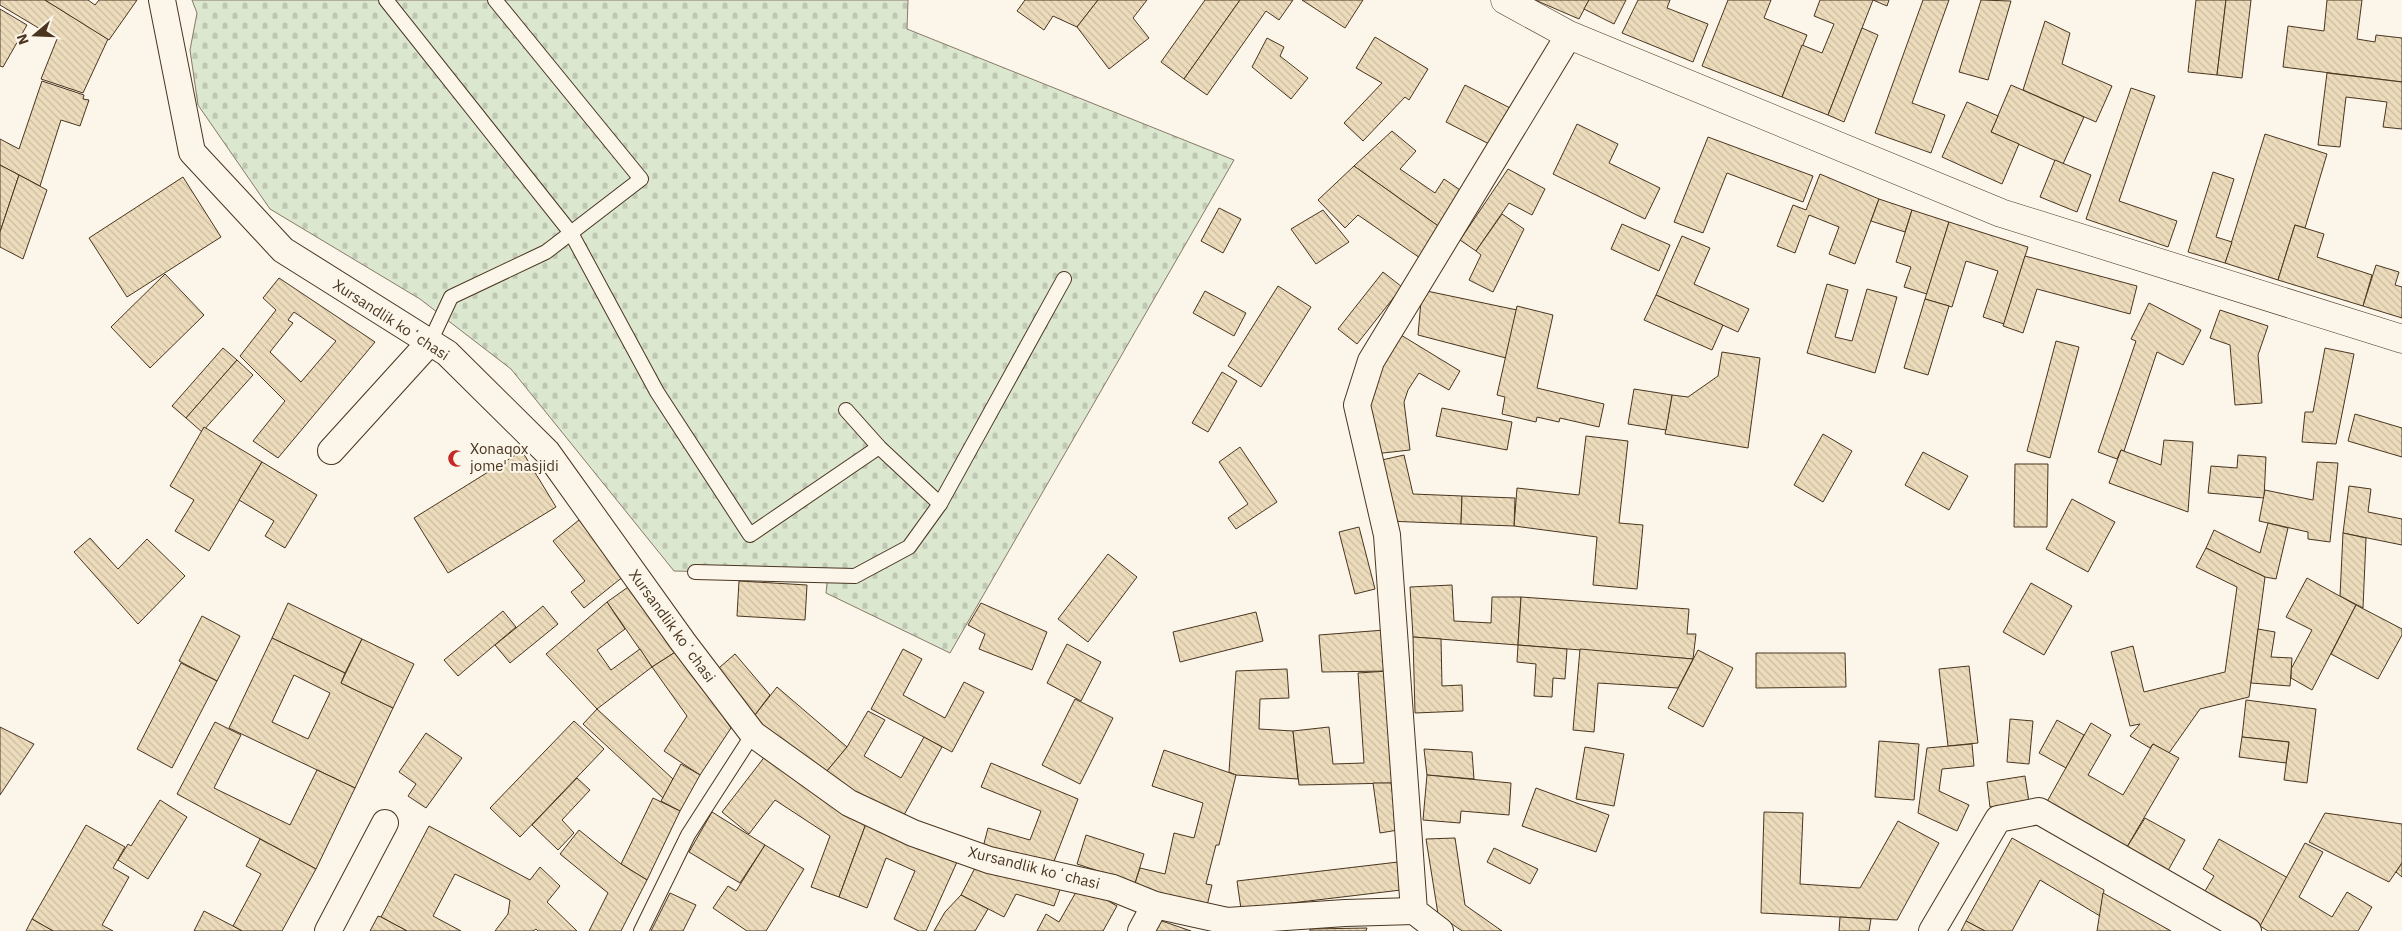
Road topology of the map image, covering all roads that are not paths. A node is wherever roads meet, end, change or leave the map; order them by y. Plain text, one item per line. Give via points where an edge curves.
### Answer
1 (162, 0) edge
2 (386, 0) edge
3 (495, 0) edge
4 (1505, 0) edge
5 (1569, 35) junction
6 (571, 233) junction
7 (1064, 279) dead end
8 (2402, 339) edge
9 (430, 342) junction
10 (846, 410) dead end
11 (879, 447) junction
12 (331, 451) dead end
13 (940, 504) junction
14 (695, 572) dead end
15 (753, 734) junction
16 (385, 823) dead end
17 (1155, 905) junction
18 (1414, 911) junction
19 (328, 931) edge
20 (640, 931) edge
21 (1141, 931) edge
22 (1440, 931) edge
23 (1932, 931) edge
24 (2248, 931) edge

1 - 9 street, Xursandlik koʻchasi via 192,152 283,250
2 - 6 lane
3 - 6 lane via 641,179
4 - 5 street
5 - 8 street via 2001,213
5 - 18 street via 1370,361 1357,405 1387,534
6 - 9 lane via 546,252 451,297
6 - 11 lane via 657,392 750,535
7 - 13 lane
9 - 12 street
9 - 15 street, Xursandlik koʻchasi via 447,353 547,452 682,642
10 - 11 lane
11 - 13 lane
13 - 14 lane via 909,547 855,576
15 - 17 street, Xursandlik koʻchasi via 849,803 912,833 988,860 1113,888
15 - 20 lane via 688,835
16 - 19 street
17 - 18 street, Xursandlik koʻchasi via 1227,921
17 - 21 street
18 - 22 street
23 - 24 street via 1998,819 2039,811

